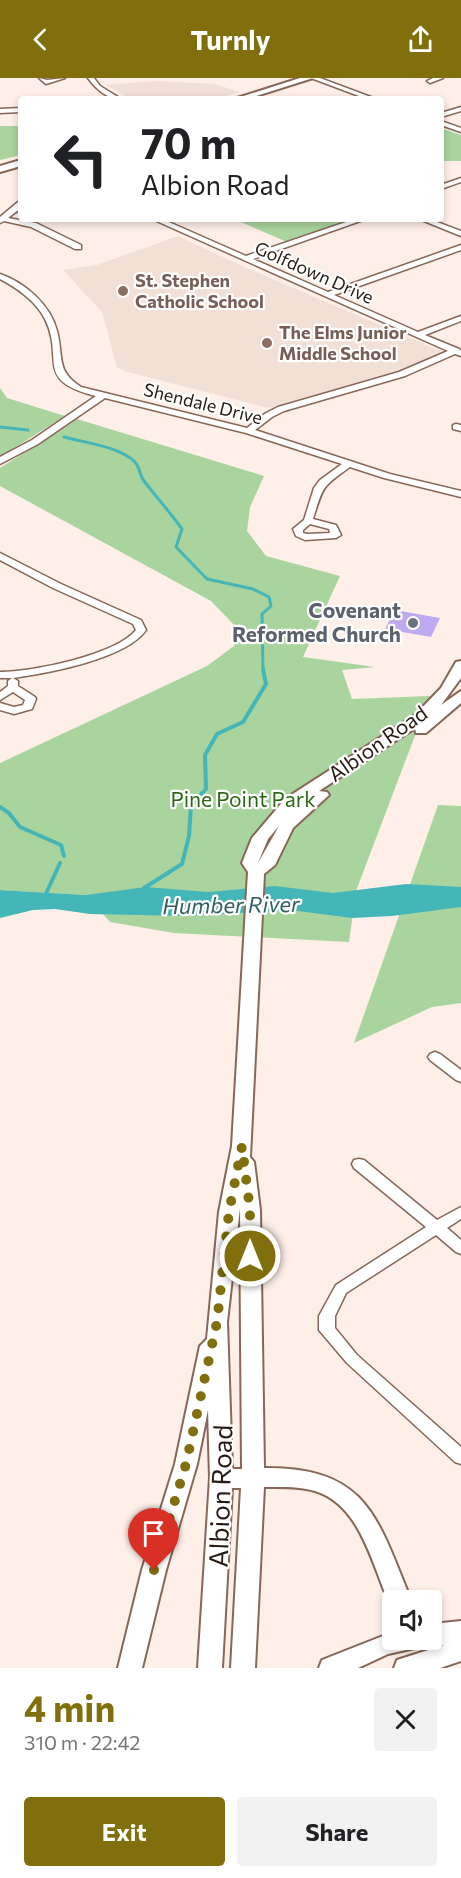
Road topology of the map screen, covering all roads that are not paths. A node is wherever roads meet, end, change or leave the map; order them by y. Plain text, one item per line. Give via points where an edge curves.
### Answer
1 (42, 78) edge
2 (62, 78) edge
3 (92, 78) edge
4 (309, 78) edge
5 (314, 78) edge
6 (440, 78) edge
7 (430, 81) dead end
8 (111, 96) edge
9 (248, 96) edge
10 (365, 96) edge
11 (461, 109) edge
12 (18, 110) edge
13 (0, 111) edge
14 (444, 114) edge
15 (444, 124) edge
16 (461, 130) edge
17 (18, 164) edge
18 (0, 169) edge
19 (461, 180) edge
20 (444, 186) edge
21 (18, 206) edge
22 (1, 220) edge
23 (163, 222) edge
24 (353, 222) edge
25 (431, 222) edge
26 (461, 234) edge
27 (78, 247) dead end
28 (461, 247) edge
29 (244, 258) junction
30 (0, 276) edge
31 (327, 295) junction
32 (461, 318) edge
33 (418, 335) junction
34 (458, 352) edge
35 (102, 396) junction
36 (249, 431) junction
37 (0, 461) edge
38 (348, 464) junction
39 (459, 491) edge
40 (308, 521) dead end
41 (0, 556) edge
42 (461, 665) edge
43 (0, 675) edge
44 (13, 682) junction
45 (461, 695) edge
46 (0, 697) edge
47 (0, 706) edge
48 (256, 872) junction
49 (435, 1057) dead end
50 (461, 1077) edge
51 (242, 1146) junction
52 (359, 1164) dead end
53 (461, 1212) edge
54 (437, 1228) junction
55 (461, 1248) edge
56 (217, 1322) junction
57 (461, 1457) edge
58 (221, 1478) junction
59 (253, 1479) junction
60 (395, 1590) edge
61 (461, 1632) edge
62 (442, 1634) edge
63 (382, 1646) edge
64 (461, 1650) edge
65 (210, 1660) edge
66 (130, 1668) edge
67 (243, 1668) edge
68 (331, 1668) edge
69 (406, 1668) edge

1 - 2 street via 45,82
3 - 8 street
4 - 9 main road
5 - 10 street
6 - 7 street
11 - 14 street
12 - 13 street
15 - 16 street
17 - 18 main road
19 - 20 street
21 - 22 street
22 - 27 street via 33,225
23 - 29 street, Golfdown Drive
24 - 29 street
25 - 26 street
28 - 31 street
29 - 31 street, Golfdown Drive
30 - 35 street, Shendale Drive via 21,286 49,320 58,369 65,382
31 - 33 street, Golfdown Drive
32 - 33 street
33 - 34 street, Golfdown Drive
34 - 36 street via 402,374 282,409
35 - 36 street, Shendale Drive
35 - 37 street
36 - 38 street, Shendale Drive
38 - 39 street, Shendale Drive
38 - 40 street via 317,490
41 - 44 street via 137,622 141,630 132,640
42 - 48 main road, Albion Road via 447,690 420,718 291,802 274,819 260,838 250,863
43 - 44 street
44 - 46 street
44 - 47 street via 32,699 28,707 14,711
45 - 48 main road, Albion Road via 421,730 307,804 287,824 267,865
48 - 51 main road, Albion Road
49 - 50 street
51 - 56 main road, Albion Road via 229,1212
51 - 59 main road, Albion Road via 250,1210
52 - 54 street
53 - 54 street
54 - 55 street
54 - 57 street via 341,1289 327,1316 327,1330 352,1359
56 - 58 main road, Albion Road
56 - 66 main road via 186,1464
58 - 59 main road
58 - 65 main road, Albion Road
59 - 60 main road via 311,1480 338,1491 360,1513
59 - 67 main road, Albion Road
61 - 62 main road
63 - 68 main road
64 - 69 main road

